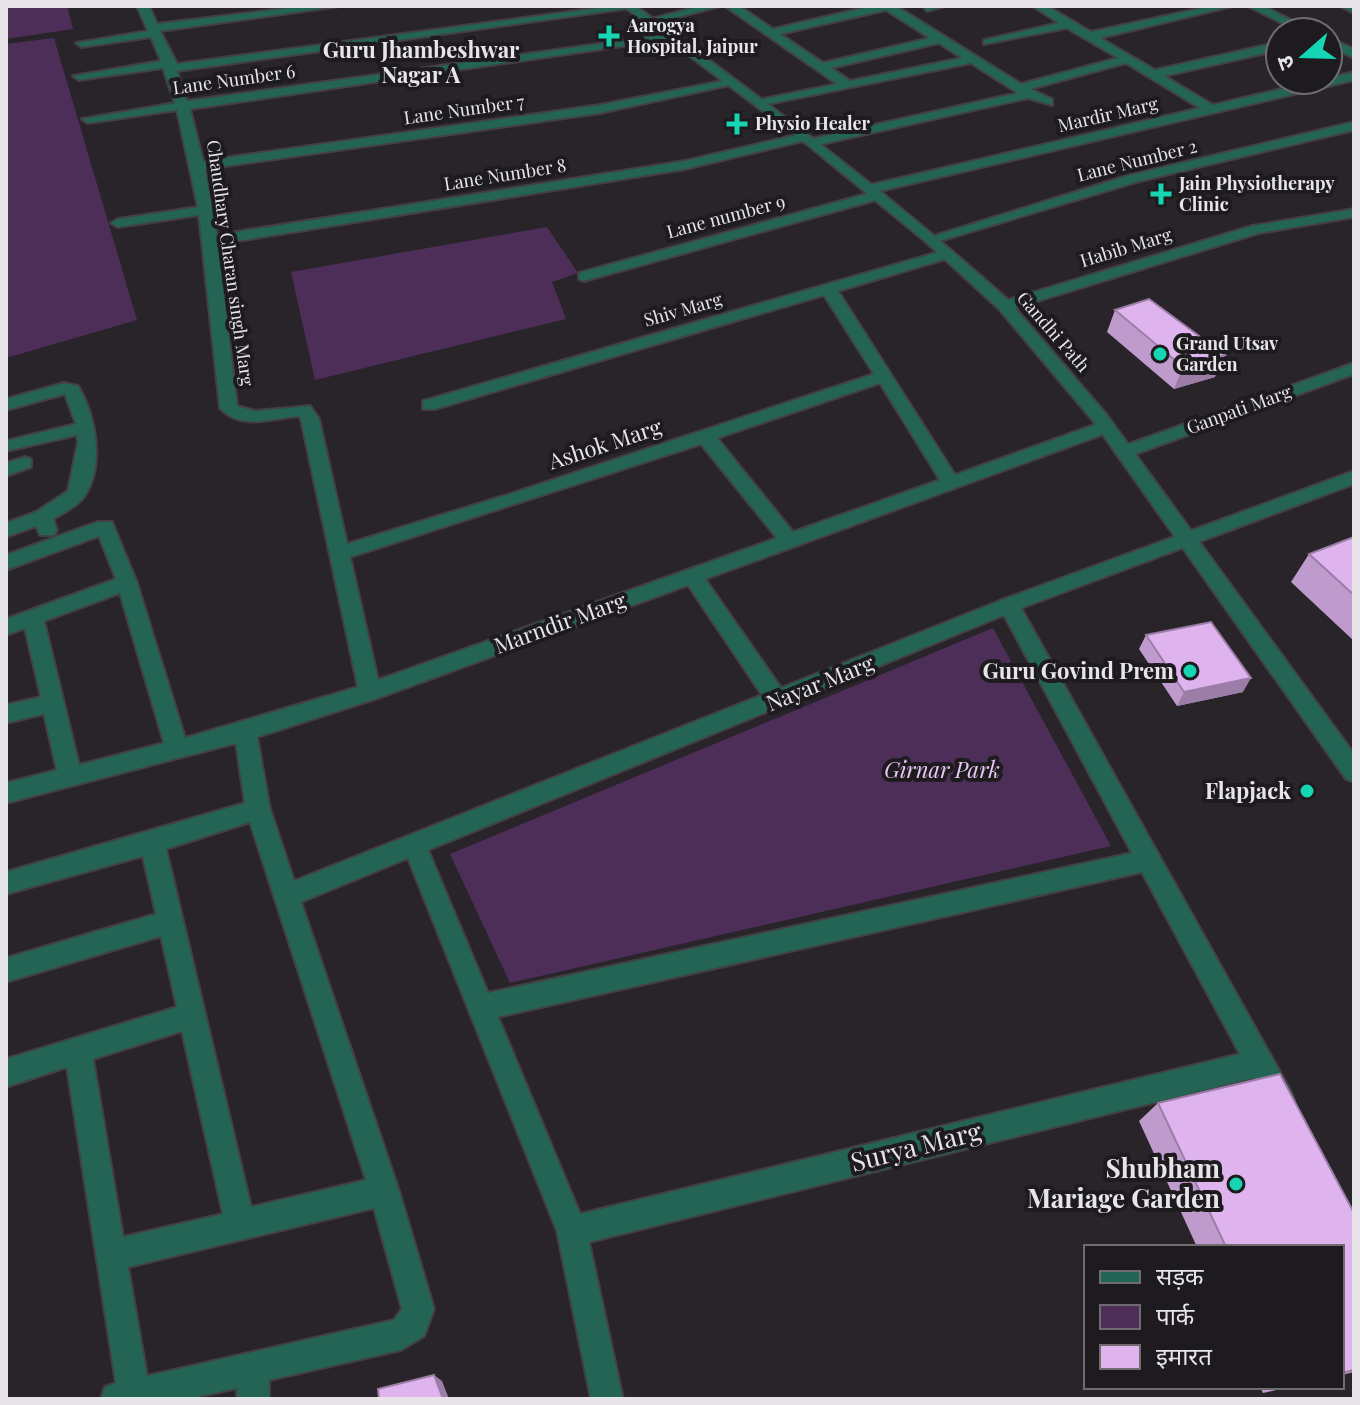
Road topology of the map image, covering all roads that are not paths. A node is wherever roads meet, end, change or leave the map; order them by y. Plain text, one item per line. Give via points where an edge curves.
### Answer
1 (143, 6) edge
2 (334, 6) edge
3 (715, 6) edge
4 (731, 6) edge
5 (887, 6) edge
6 (1039, 6) edge
7 (1227, 6) edge
8 (1254, 6) edge
9 (1346, 6) edge
10 (630, 7) edge
11 (1354, 10) edge
12 (1275, 16) edge
13 (650, 21) junction
14 (1069, 24) junction
15 (155, 30) junction
16 (770, 33) junction
17 (1091, 36) junction
18 (671, 38) junction
19 (939, 39) junction
20 (988, 42) dead end
21 (82, 43) dead end
22 (1264, 50) edge
23 (973, 59) junction
24 (1129, 59) junction
25 (172, 65) junction
26 (821, 67) junction
27 (1155, 74) junction
28 (79, 76) dead end
29 (1354, 76) edge
30 (733, 83) junction
31 (846, 84) junction
32 (1024, 91) junction
33 (1048, 102) dead end
34 (762, 103) junction
35 (185, 105) junction
36 (1211, 109) junction
37 (88, 119) dead end
38 (1354, 126) edge
39 (809, 139) junction
40 (199, 166) junction
41 (875, 192) junction
42 (204, 210) junction
43 (1353, 215) edge
44 (118, 223) dead end
45 (931, 239) junction
46 (209, 241) junction
47 (947, 254) junction
48 (584, 276) dead end
49 (828, 288) junction
50 (1005, 306) junction
51 (1354, 368) edge
52 (885, 376) junction
53 (6, 405) edge
54 (429, 405) dead end
55 (86, 427) junction
56 (1106, 427) junction
57 (705, 436) junction
58 (9, 446) dead end
59 (1124, 452) junction
60 (25, 463) dead end
61 (6, 470) edge
62 (1354, 477) edge
63 (950, 481) junction
64 (43, 517) junction
65 (6, 530) edge
66 (1185, 538) junction
67 (789, 540) junction
68 (53, 546) junction
69 (339, 553) junction
70 (6, 563) edge
71 (691, 575) junction
72 (127, 583) junction
73 (1009, 605) junction
74 (33, 618) junction
75 (6, 627) edge
76 (370, 692) junction
77 (778, 701) junction
78 (54, 703) junction
79 (6, 714) edge
80 (245, 732) junction
81 (177, 747) junction
82 (1354, 772) edge
83 (70, 777) junction
84 (6, 793) edge
85 (258, 809) junction
86 (152, 843) junction
87 (414, 844) junction
88 (1149, 860) junction
89 (6, 883) edge
90 (289, 895) junction
91 (172, 921) junction
92 (6, 970) edge
93 (479, 1008) junction
94 (194, 1014) junction
95 (78, 1051) junction
96 (1259, 1063) junction
97 (6, 1073) edge
98 (1288, 1116) edge
99 (384, 1191) junction
100 (240, 1223) junction
101 (572, 1231) junction
102 (113, 1255) junction
103 (253, 1384) edge
104 (126, 1397) edge
105 (607, 1399) edge

1 - 15 street, Chaudhary Charan singh Marg
2 - 15 street
3 - 13 street
4 - 16 street
5 - 16 street
5 - 19 street
6 - 14 street
7 - 17 street
8 - 12 street
9 - 11 street
10 - 13 street, Gandhi Path
10 - 25 street
13 - 18 street, Gandhi Path
14 - 17 street
14 - 20 street
15 - 21 street
15 - 25 street, Chaudhary Charan singh Marg
16 - 26 street
17 - 24 street
18 - 30 street, Gandhi Path
18 - 35 street, Lane Number 6
19 - 23 street
19 - 26 street
22 - 27 street
23 - 31 street
23 - 32 street
24 - 27 street
24 - 32 street, Lane Number 8
25 - 28 street
25 - 35 street, Chaudhary Charan singh Marg
26 - 31 street
27 - 36 street
29 - 36 street, Mardir Marg
30 - 34 street, Gandhi Path
30 - 40 street, Lane Number 7 via 600,109
31 - 34 street
32 - 33 street
32 - 39 street, Lane Number 8
34 - 39 street, Gandhi Path
35 - 37 street, Lane Number 6
35 - 40 street, Chaudhary Charan singh Marg
36 - 41 street, Mardir Marg
38 - 45 street, Lane Number 2 via 1132,179
39 - 41 street, Gandhi Path
39 - 46 street, Lane Number 8 via 685,165
40 - 42 street, Chaudhary Charan singh Marg
41 - 45 street, Gandhi Path
41 - 48 street, Lane number 9
42 - 44 street
42 - 46 street, Chaudhary Charan singh Marg
43 - 50 street, Habib Marg via 1257,229
45 - 47 street, Gandhi Path
46 - 69 street, Chaudhary Charan singh Marg via 229,408 236,415 250,416 304,410
47 - 49 street, Shiv Marg
47 - 50 street, Gandhi Path
49 - 52 street
49 - 54 street, Shiv Marg
50 - 56 street, Gandhi Path
51 - 59 street, Ganpati Marg
52 - 57 street, Ashok Marg
52 - 63 street
53 - 55 street via 50,389 72,390
55 - 58 street
55 - 64 street via 89,443 76,495
56 - 59 street, Gandhi Path
56 - 63 street, Marndir Marg
57 - 67 street
57 - 69 street, Ashok Marg
59 - 66 street, Gandhi Path
60 - 61 street
62 - 66 street, Nayar Marg
63 - 67 street, Marndir Marg
64 - 65 street
64 - 68 street
66 - 73 street, Nayar Marg
66 - 82 street, Gandhi Path
67 - 71 street, Marndir Marg
68 - 70 street
68 - 72 street via 105,527
69 - 76 street, Chaudhary Charan singh Marg
71 - 76 street, Marndir Marg
71 - 77 street
72 - 74 street
72 - 81 street
73 - 77 street, Nayar Marg
73 - 88 street
74 - 75 street
74 - 78 street
76 - 80 street, Marndir Marg
77 - 87 street, Nayar Marg
78 - 79 street
78 - 83 street
80 - 81 street, Marndir Marg
80 - 85 street
81 - 83 street, Marndir Marg
83 - 84 street, Marndir Marg
85 - 86 street
85 - 90 street
86 - 89 street
86 - 91 street
87 - 90 street, Nayar Marg
87 - 93 street
88 - 93 street
88 - 96 street
90 - 99 street
91 - 92 street
91 - 94 street
93 - 101 street
94 - 95 street
94 - 100 street
95 - 97 street
95 - 102 street
96 - 98 street
96 - 101 street, Surya Marg
99 - 100 street
99 - 103 street via 418,1309 413,1325 401,1334
100 - 102 street
101 - 105 street
102 - 104 street
103 - 104 street

